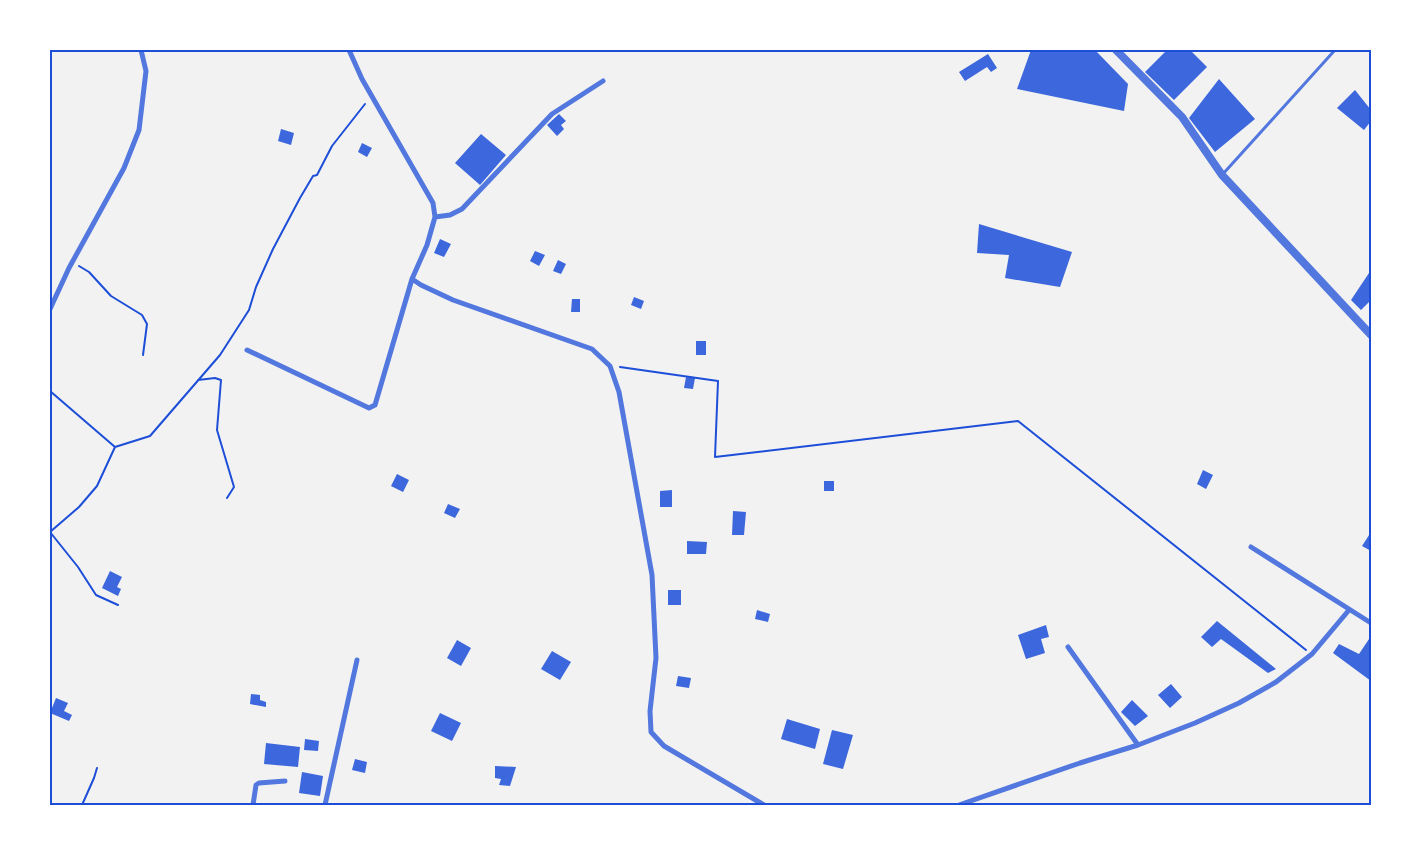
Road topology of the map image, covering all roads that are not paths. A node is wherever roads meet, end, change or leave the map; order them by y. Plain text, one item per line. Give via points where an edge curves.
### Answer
1 (141, 50) edge
2 (349, 50) edge
3 (1116, 50) edge
4 (1335, 50) edge
5 (603, 81) dead end
6 (1222, 175) junction
7 (435, 217) junction
8 (412, 280) junction
9 (50, 308) edge
10 (1371, 335) edge
11 (247, 350) dead end
12 (1251, 547) dead end
13 (1349, 610) junction
14 (1371, 623) edge
15 (1068, 647) dead end
16 (357, 660) dead end
17 (1138, 745) junction
18 (285, 781) dead end
19 (253, 805) edge
20 (325, 805) edge
21 (764, 805) edge
22 (959, 805) edge

1 - 9 street via 146,71 139,130 124,168
2 - 7 street via 362,79 433,203
3 - 6 street via 1182,117
4 - 6 lane
5 - 7 street via 552,114 462,208 450,215
6 - 10 street
7 - 8 street
8 - 11 street via 376,405 369,408
8 - 21 street via 453,300 592,349 610,366 619,392 652,575 656,658 651,732 664,746
12 - 13 street
13 - 14 street
13 - 17 street via 1312,654 1276,682 1239,703
15 - 17 street
16 - 20 street
17 - 22 street
18 - 19 street via 256,785

